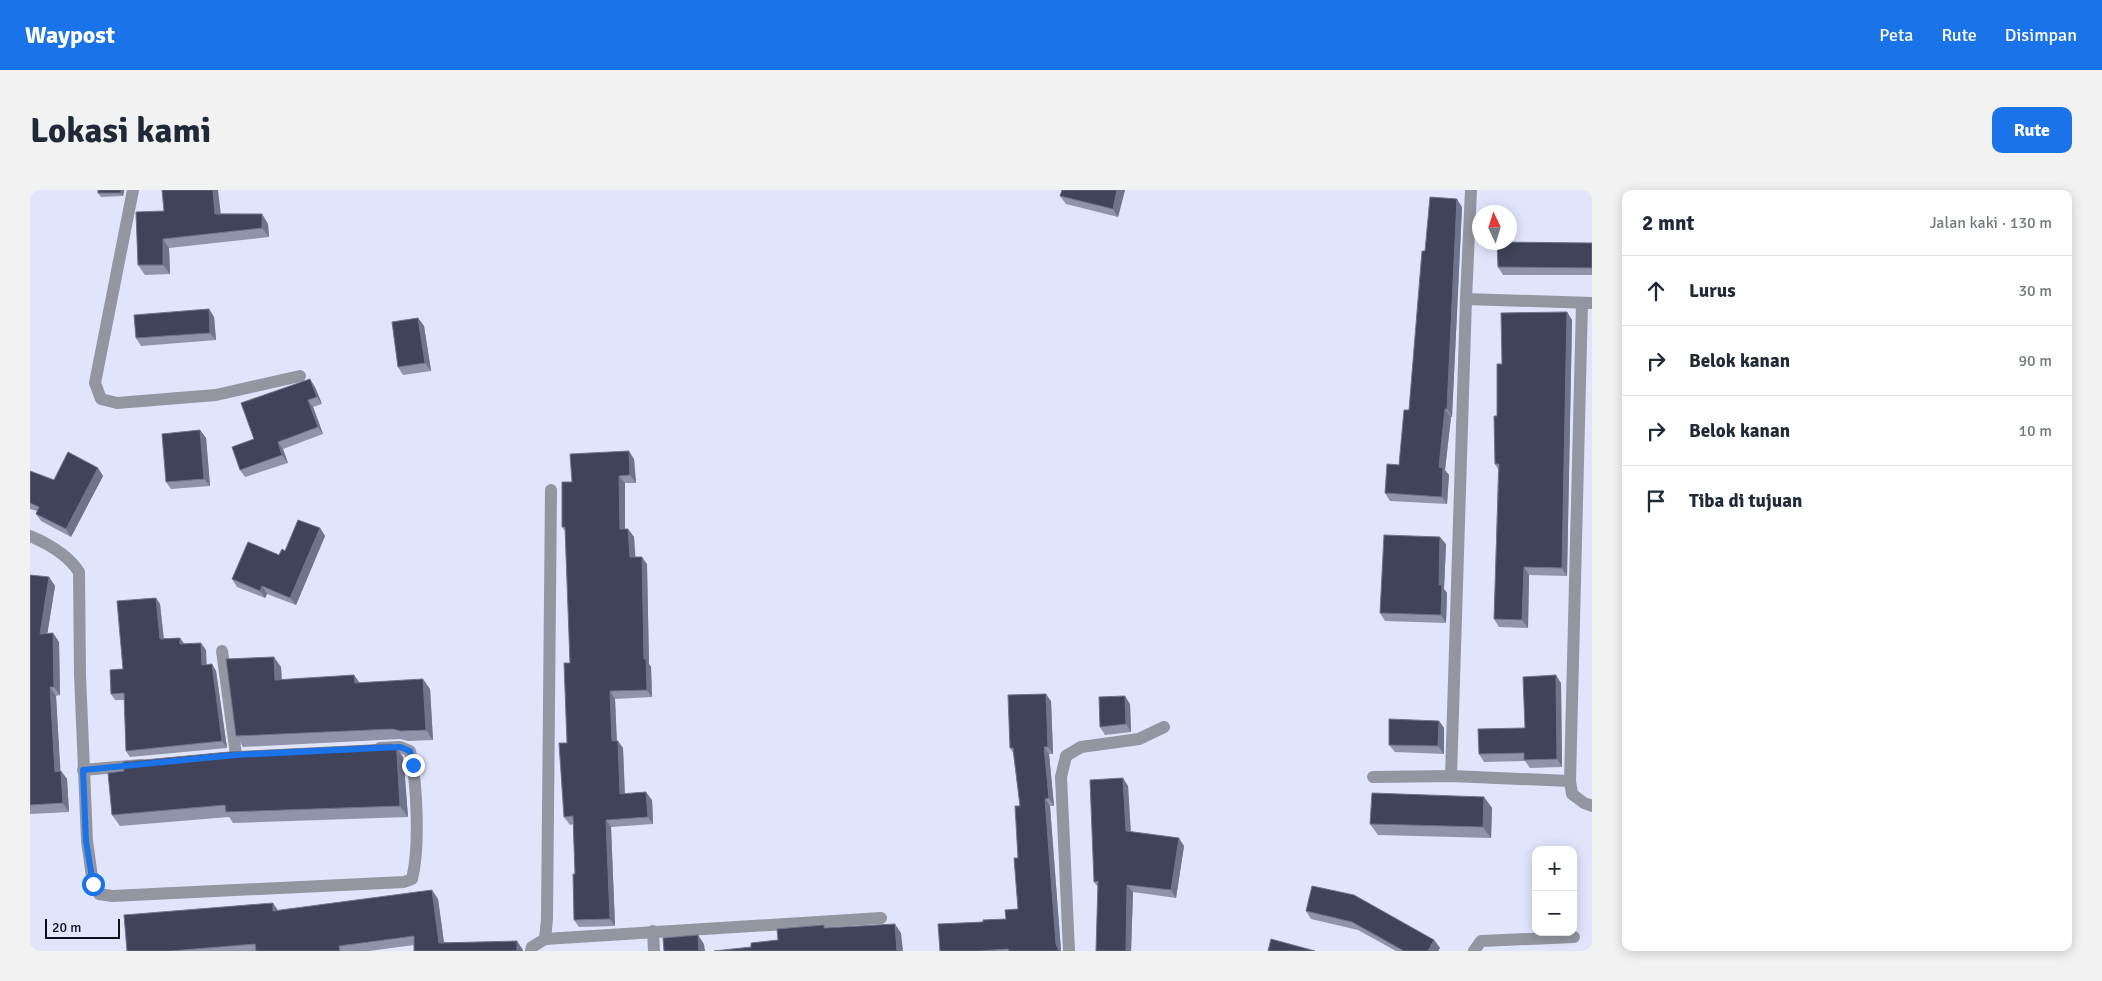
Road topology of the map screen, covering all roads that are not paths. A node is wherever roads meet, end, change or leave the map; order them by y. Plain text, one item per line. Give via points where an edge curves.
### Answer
1 (133, 190) edge
2 (1471, 190) edge
3 (1466, 300) junction
4 (1587, 303) edge
5 (300, 376) dead end
6 (551, 490) dead end
7 (30, 536) edge
8 (222, 651) dead end
9 (1164, 727) dead end
10 (371, 748) edge
11 (236, 755) edge
12 (150, 764) edge
13 (83, 770) junction
14 (1451, 776) junction
15 (1373, 777) dead end
16 (1570, 781) junction
17 (1592, 806) edge
18 (881, 918) dead end
19 (653, 931) junction
20 (1574, 936) dead end
21 (545, 939) junction
22 (530, 951) edge
23 (654, 951) edge
24 (1069, 951) edge
25 (1474, 951) edge

1 - 5 street via 95,383 101,399 118,403 216,395
2 - 3 street
3 - 4 street
3 - 14 street
4 - 16 street
6 - 21 street
7 - 13 street via 72,562 79,572
8 - 11 street
9 - 24 street via 1139,739 1081,747 1066,756 1061,777
10 - 13 street via 400,747 410,751 416,825 415,868 412,879 404,882 112,896 99,894 93,884 86,841
12 - 13 street
14 - 15 street
14 - 16 street
16 - 17 street via 1572,794
18 - 19 street
19 - 21 street
19 - 23 street
20 - 25 street via 1481,941
21 - 22 street

